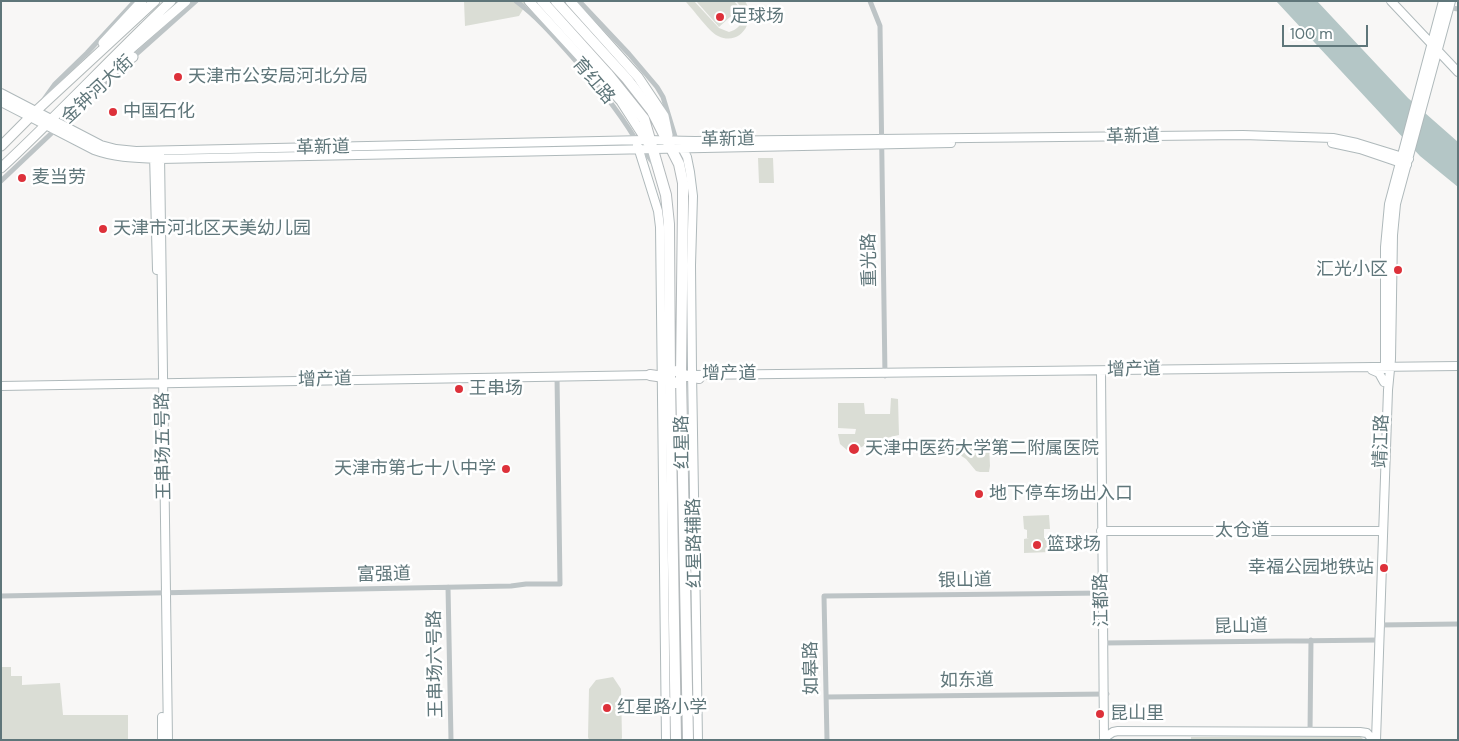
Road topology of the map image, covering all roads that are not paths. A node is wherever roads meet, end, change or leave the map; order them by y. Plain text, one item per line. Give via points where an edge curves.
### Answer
1 (134, 1) edge
2 (142, 1) edge
3 (154, 1) edge
4 (170, 1) edge
5 (186, 1) edge
6 (196, 1) edge
7 (516, 1) edge
8 (529, 1) edge
9 (542, 1) edge
10 (556, 1) edge
11 (570, 1) edge
12 (579, 1) edge
13 (870, 1) edge
14 (1391, 1) edge
15 (1395, 1) edge
16 (1449, 5) edge
17 (128, 22) junction
18 (142, 35) junction
19 (1439, 49) junction
20 (133, 57) junction
21 (1432, 61) junction
22 (619, 62) junction
23 (1458, 65) edge
24 (1458, 72) edge
25 (604, 76) junction
26 (81, 91) junction
27 (1, 94) edge
28 (5, 103) edge
29 (18, 106) junction
30 (33, 114) junction
31 (48, 123) junction
32 (58, 128) junction
33 (882, 141) junction
34 (644, 144) junction
35 (674, 144) junction
36 (1, 146) edge
37 (157, 155) junction
38 (1406, 156) junction
39 (1, 168) edge
40 (1, 181) edge
41 (1388, 353) junction
42 (1458, 367) edge
43 (1382, 368) junction
44 (885, 374) junction
45 (1103, 375) junction
46 (650, 377) joint
47 (557, 378) junction
48 (680, 378) junction
49 (1386, 382) junction
50 (161, 385) junction
51 (1, 388) edge
52 (1104, 531) junction
53 (1381, 531) junction
54 (448, 587) junction
55 (164, 592) junction
56 (1104, 593) junction
57 (1, 596) edge
58 (824, 596) joint
59 (1458, 624) edge
60 (1379, 625) junction
61 (1311, 640) junction
62 (1377, 640) junction
63 (1105, 643) junction
64 (1105, 694) junction
65 (826, 697) junction
66 (1108, 723) junction
67 (1374, 724) junction
68 (1118, 731) junction
69 (1310, 732) junction
70 (1360, 732) junction
71 (1106, 738) edge
72 (162, 740) edge
73 (168, 740) edge
74 (451, 740) edge
75 (666, 740) edge
76 (676, 740) edge
77 (688, 740) edge
78 (698, 740) edge
79 (827, 740) edge
80 (1375, 740) edge

1 - 30 street, 金钟河大街 via 55,84
2 - 17 main road
3 - 17 main road, 金钟河大街
4 - 18 main road, 金钟河大街
5 - 18 main road
6 - 20 street, 金钟河大街
7 - 34 street, 育红路 via 540,22 597,84
8 - 25 main road
9 - 25 highway, 育红路
10 - 22 highway, 育红路
11 - 22 main road
12 - 35 street via 629,54 663,97
13 - 33 street, 重光路 via 880,26
14 - 19 street
15 - 19 street
16 - 19 street
16 - 19 street via 1437,24
17 - 30 main road, 金钟河大街
18 - 26 main road, 金钟河大街 via 106,64
19 - 21 street
19 - 21 street via 1440,58
19 - 23 street
19 - 24 street
20 - 26 main road
20 - 32 street, 金钟河大街
21 - 38 street via 1423,107
21 - 38 street via 1416,100
22 - 35 highway, 育红路
25 - 34 highway, 育红路 via 644,119
26 - 31 main road, 金钟河大街
27 - 29 street
28 - 29 street
29 - 30 street, 革新道
30 - 31 street, 革新道
30 - 36 main road, 金钟河大街
31 - 32 street, 革新道
31 - 39 main road, 金钟河大街
32 - 37 street, 革新道 via 84,146 107,154
32 - 40 street, 金钟河大街
33 - 35 street, 革新道
33 - 38 street, 革新道 via 1322,137
33 - 44 street, 重光路
34 - 35 street, 革新道
34 - 37 street, 革新道
34 - 48 street, 红星路辅路 via 659,219
34 - 48 highway via 659,170 666,195 670,356
35 - 48 highway, 红星路 via 683,184
35 - 48 street, 红星路辅路 via 690,172 693,196 691,265
37 - 50 street, 王串场五号路
38 - 41 street, 靖江路 via 1393,234
41 - 43 street, 靖江路
41 - 43 street via 1381,362
42 - 43 street, 增产道
43 - 45 street, 增产道 via 1117,372
43 - 49 street, 靖江路
43 - 49 street via 1379,373
44 - 45 street, 增产道
44 - 48 street, 增产道
45 - 52 street, 江都路
46 - 47 street, 增产道
46 - 48 highway
47 - 50 street, 增产道
47 - 54 street, 富强道 via 560,584
48 - 75 street, 红星路辅路
48 - 76 highway, 红星路
48 - 77 highway, 红星路
48 - 78 street, 红星路辅路
49 - 53 street, 靖江路
50 - 51 street, 增产道
50 - 55 street, 王串场五号路
52 - 53 street, 太仓道
52 - 56 street, 江都路
53 - 60 street, 靖江路
53 - 62 street, 靖江路
54 - 55 street, 富强道
54 - 74 street, 王串场六号路
55 - 57 street, 富强道
55 - 72 street, 王串场五号路
55 - 73 street, 王串场五号路
56 - 58 street, 银山道
56 - 63 street, 江都路
58 - 65 street, 如皋路
59 - 60 street
60 - 62 street, 靖江路
61 - 62 street, 昆山道
61 - 63 street, 昆山道
61 - 69 street
62 - 67 street, 靖江路
62 - 80 street, 靖江路
63 - 64 street, 江都路
64 - 65 street, 如东道
64 - 66 street, 江都路
64 - 71 street, 江都路
65 - 79 street, 如皋路
66 - 68 street
66 - 71 street, 江都路
67 - 70 street
67 - 80 street, 靖江路
68 - 69 street
68 - 71 street
69 - 70 street
70 - 80 street

